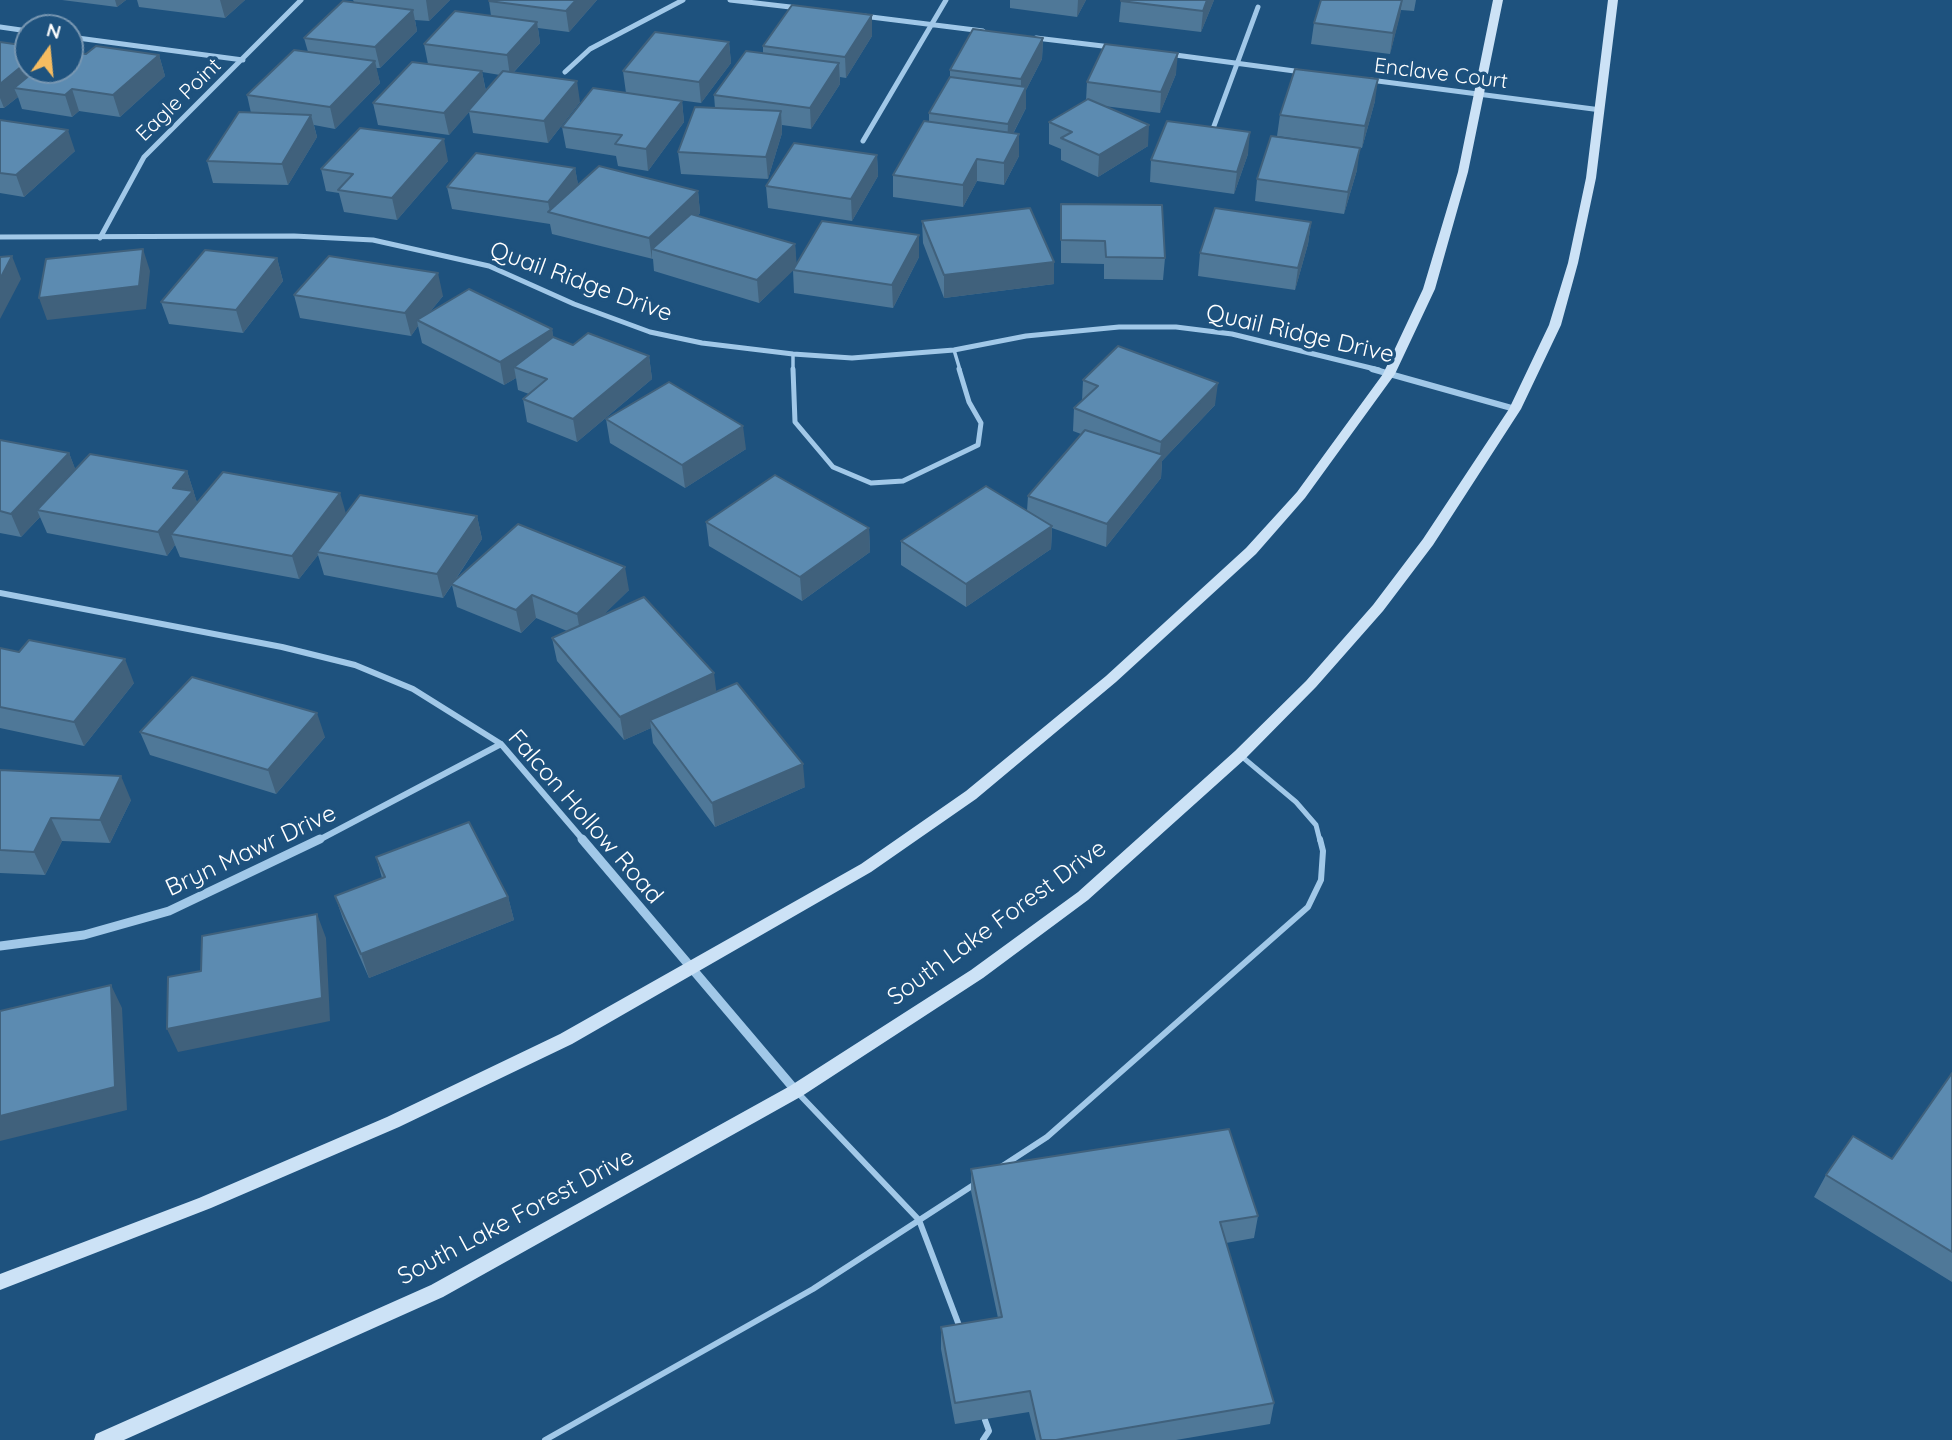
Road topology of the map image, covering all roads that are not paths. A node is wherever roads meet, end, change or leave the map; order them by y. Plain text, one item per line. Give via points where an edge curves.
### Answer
1 (301, 0) edge
2 (683, 0) edge
3 (730, 0) edge
4 (946, 0) edge
5 (1498, 0) edge
6 (1613, 0) edge
7 (1258, 8) dead end
8 (804, 9) edge
9 (855, 15) edge
10 (931, 23) junction
11 (991, 32) edge
12 (1032, 37) edge
13 (84, 39) edge
14 (1113, 47) edge
15 (1154, 52) edge
16 (243, 60) junction
17 (1235, 63) junction
18 (565, 72) dead end
19 (1316, 73) edge
20 (1356, 79) edge
21 (1478, 94) junction
22 (1601, 110) junction
23 (1214, 126) edge
24 (863, 141) dead end
25 (0, 237) edge
26 (100, 238) junction
27 (954, 350) junction
28 (793, 354) junction
29 (1389, 374) junction
30 (1515, 409) junction
31 (0, 593) edge
32 (501, 744) junction
33 (1240, 755) junction
34 (0, 946) edge
35 (690, 968) junction
36 (796, 1091) junction
37 (989, 1175) edge
38 (977, 1182) edge
39 (919, 1220) junction
40 (0, 1282) edge
41 (962, 1334) edge
42 (985, 1420) edge
43 (103, 1440) edge
44 (545, 1440) edge
45 (983, 1440) edge

1 - 16 street, Eagle Point
2 - 18 street via 590,49
3 - 8 street
4 - 10 street
5 - 21 main road
6 - 22 main road, South Lake Forest Drive
7 - 17 street
9 - 10 street
10 - 11 street
10 - 24 street
12 - 14 street
13 - 16 street
15 - 17 street
16 - 26 street, Eagle Point via 144,157
17 - 19 street
17 - 23 street
20 - 21 street, Enclave Court
21 - 22 street, Enclave Court
21 - 29 main road via 1463,172 1429,289
22 - 30 main road, South Lake Forest Drive via 1573,263 1555,325
25 - 26 street, Quail Ridge Drive
26 - 28 street, Quail Ridge Drive via 373,240 489,266 650,332 702,344
27 - 28 street, Quail Ridge Drive via 852,358
27 - 28 lane via 969,402 981,423 978,445 903,481 870,483 833,467 795,422
27 - 29 street, Quail Ridge Drive via 1039,335 1176,327 1232,334
29 - 30 street, Quail Ridge Drive
29 - 35 main road via 1301,495 1251,551 1111,679 971,795 866,868
30 - 33 main road, South Lake Forest Drive via 1428,542 1378,608
31 - 32 street, Falcon Hollow Road via 355,665 413,689
32 - 34 street, Bryn Mawr Drive via 298,852 169,911 84,934
32 - 35 street, Falcon Hollow Road
33 - 36 main road, South Lake Forest Drive via 1083,897 977,974
33 - 37 lane via 1316,825 1322,851 1321,880 1308,908 1047,1137
35 - 36 street, Falcon Hollow Road
35 - 40 main road via 566,1039 393,1122 205,1203
36 - 39 lane
36 - 43 main road, South Lake Forest Drive via 437,1291
38 - 39 lane
39 - 41 lane
39 - 44 lane via 813,1289
42 - 45 lane via 989,1431

